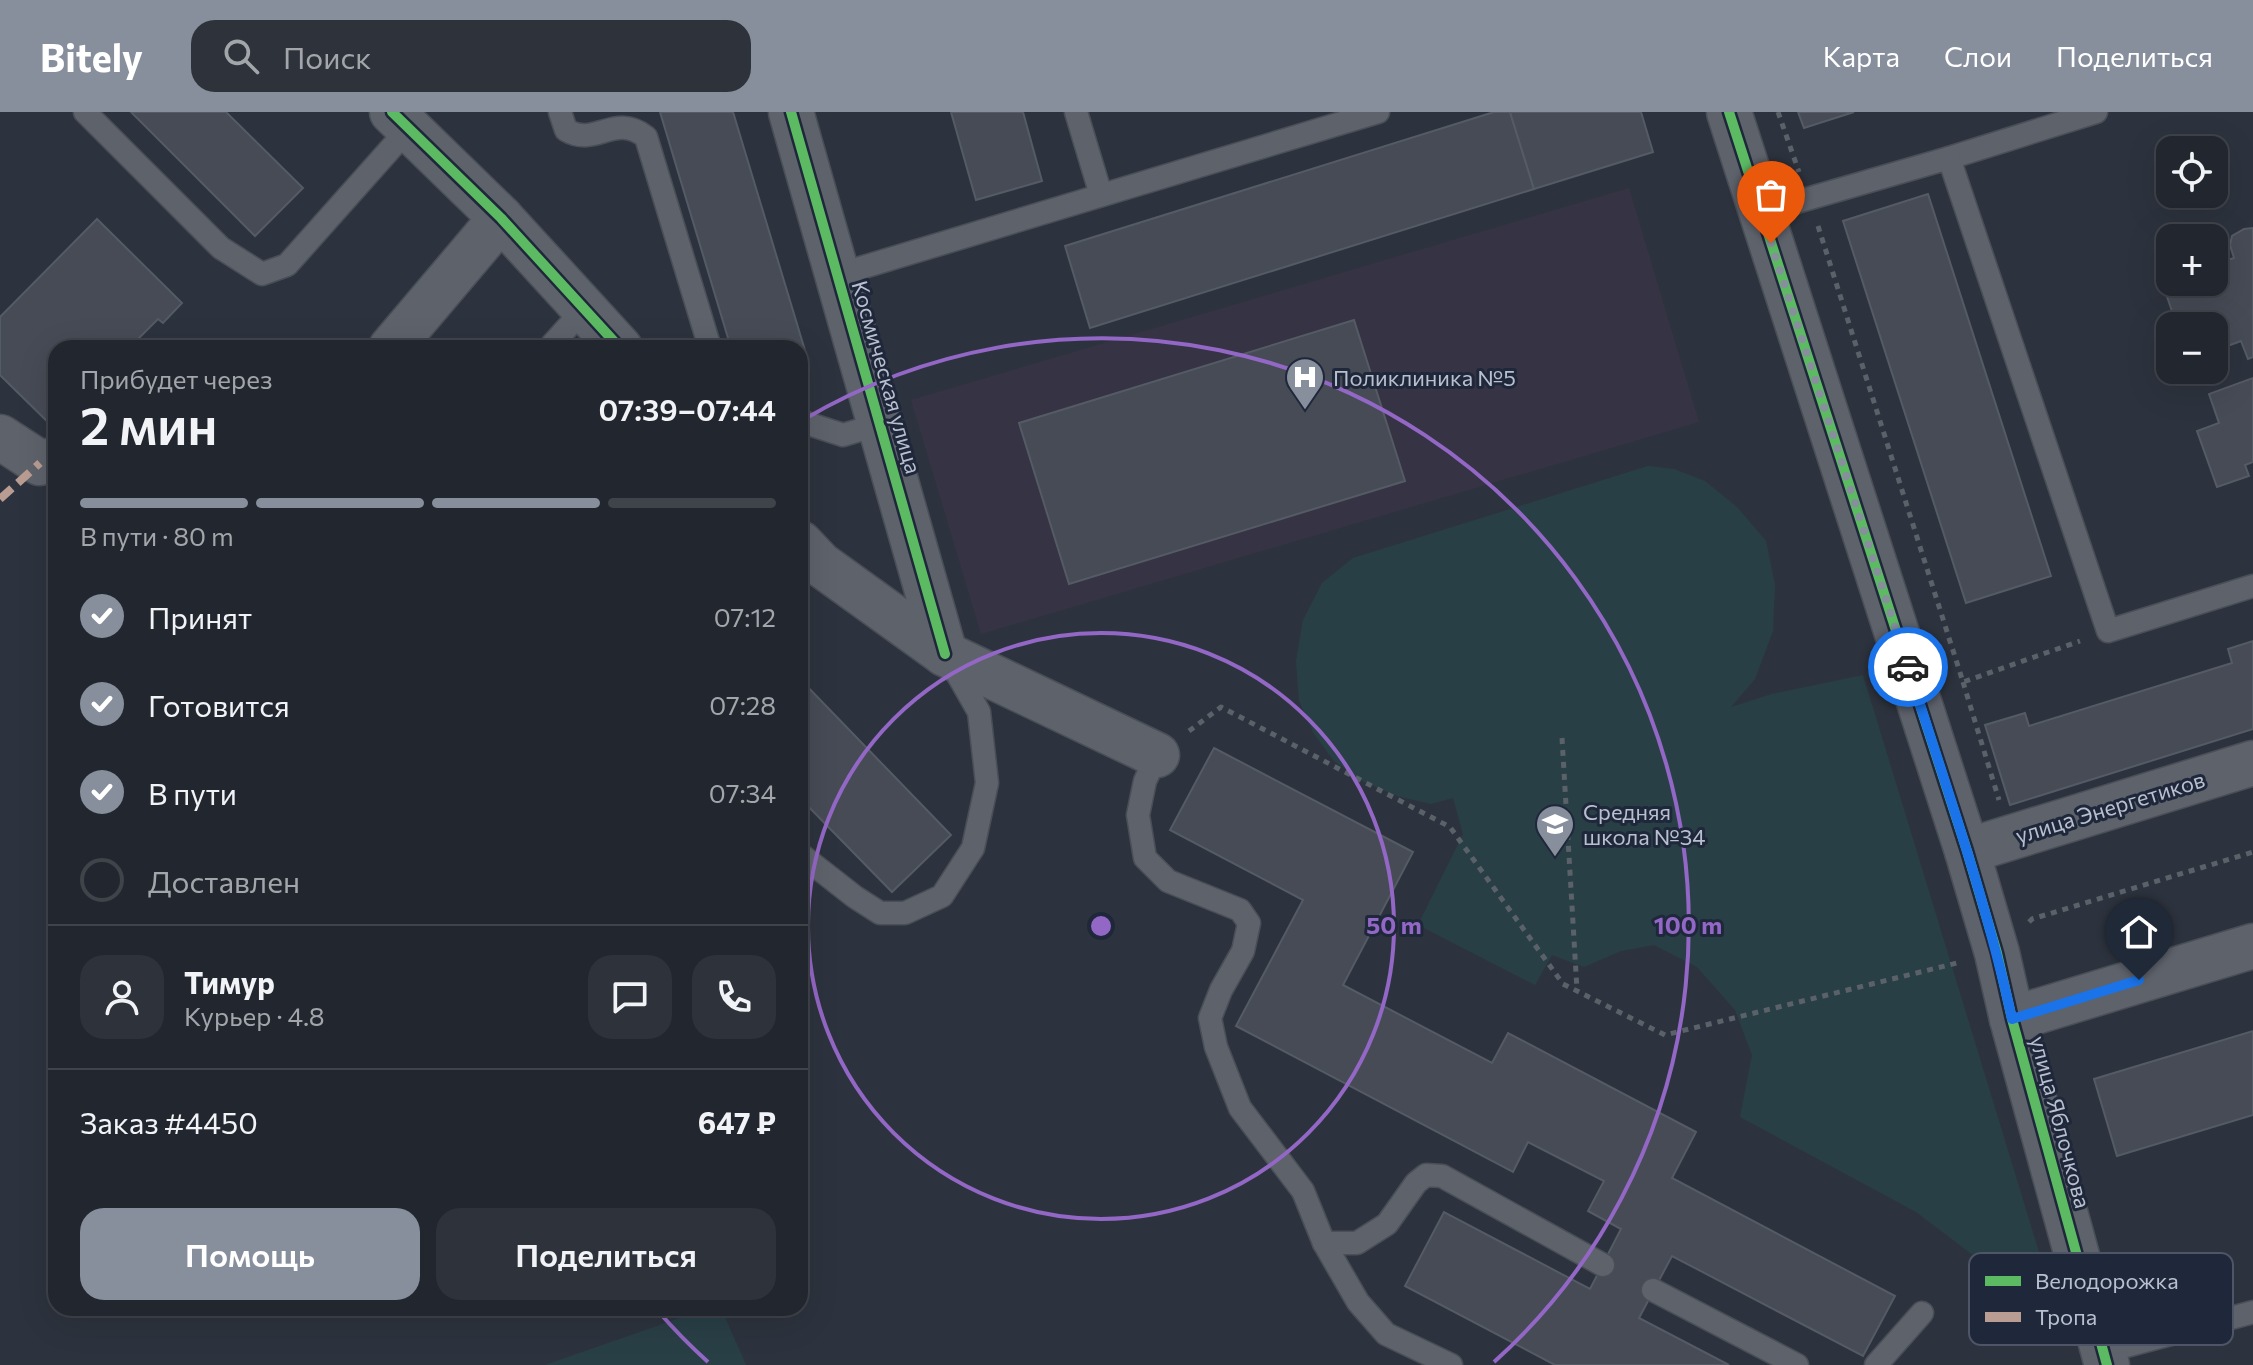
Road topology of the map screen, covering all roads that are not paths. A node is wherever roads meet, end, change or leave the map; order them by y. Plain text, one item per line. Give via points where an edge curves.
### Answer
1 (85, 112) edge
2 (560, 112) edge
3 (791, 112) edge
4 (1076, 112) edge
5 (1378, 112) edge
6 (1729, 112) edge
7 (2096, 112) edge
8 (401, 120) edge
9 (1949, 158) junction
10 (1101, 195) junction
11 (1762, 212) junction
12 (501, 218) junction
13 (837, 275) junction
14 (584, 309) junction
15 (398, 340) edge
16 (556, 340) edge
17 (613, 340) edge
18 (708, 340) edge
19 (808, 424) edge
20 (880, 424) junction
21 (0, 437) edge
22 (48, 461) edge
23 (808, 551) edge
24 (2253, 586) edge
25 (945, 654) junction
26 (1157, 755) joint
27 (2253, 763) edge
28 (1967, 851) junction
29 (808, 860) edge
30 (2253, 946) edge
31 (2012, 1019) junction
32 (1324, 1243) junction
33 (2077, 1253) edge
34 (1603, 1265) dead end
35 (1653, 1290) dead end
36 (2253, 1312) edge
37 (1922, 1313) dead end
38 (2233, 1318) edge
39 (2148, 1345) edge
40 (2106, 1358) edge
41 (1451, 1365) edge
42 (1797, 1365) edge
43 (1876, 1365) edge

1 - 8 lane via 221,248 262,274 287,265
2 - 18 lane via 573,134 628,125 646,137
3 - 13 street, Космическая улица
4 - 10 lane
5 - 10 lane
6 - 11 street, улица Яблочкова
7 - 9 lane
8 - 12 street
9 - 11 lane
9 - 24 lane via 2108,631
10 - 13 lane
11 - 28 street, улица Яблочкова
12 - 14 street
12 - 15 street
13 - 20 street, Космическая улица
14 - 16 lane
14 - 17 street
19 - 20 lane via 843,435
20 - 25 street, Космическая улица
21 - 22 street via 40,463
23 - 25 street
25 - 26 street
25 - 29 lane via 979,712 987,783 973,848 942,896 905,913 880,913
26 - 32 lane via 1138,815 1145,858 1168,881 1240,910 1249,923 1243,951 1210,1018 1216,1047 1240,1108 1303,1191
27 - 28 street, улица Энергетиков
28 - 31 street, улица Яблочкова
30 - 31 street
31 - 33 street, улица Яблочкова
32 - 34 lane via 1357,1243 1387,1224 1426,1175 1442,1176
32 - 41 lane via 1358,1302 1386,1334
35 - 42 lane
36 - 38 lane
37 - 43 lane
39 - 40 lane

